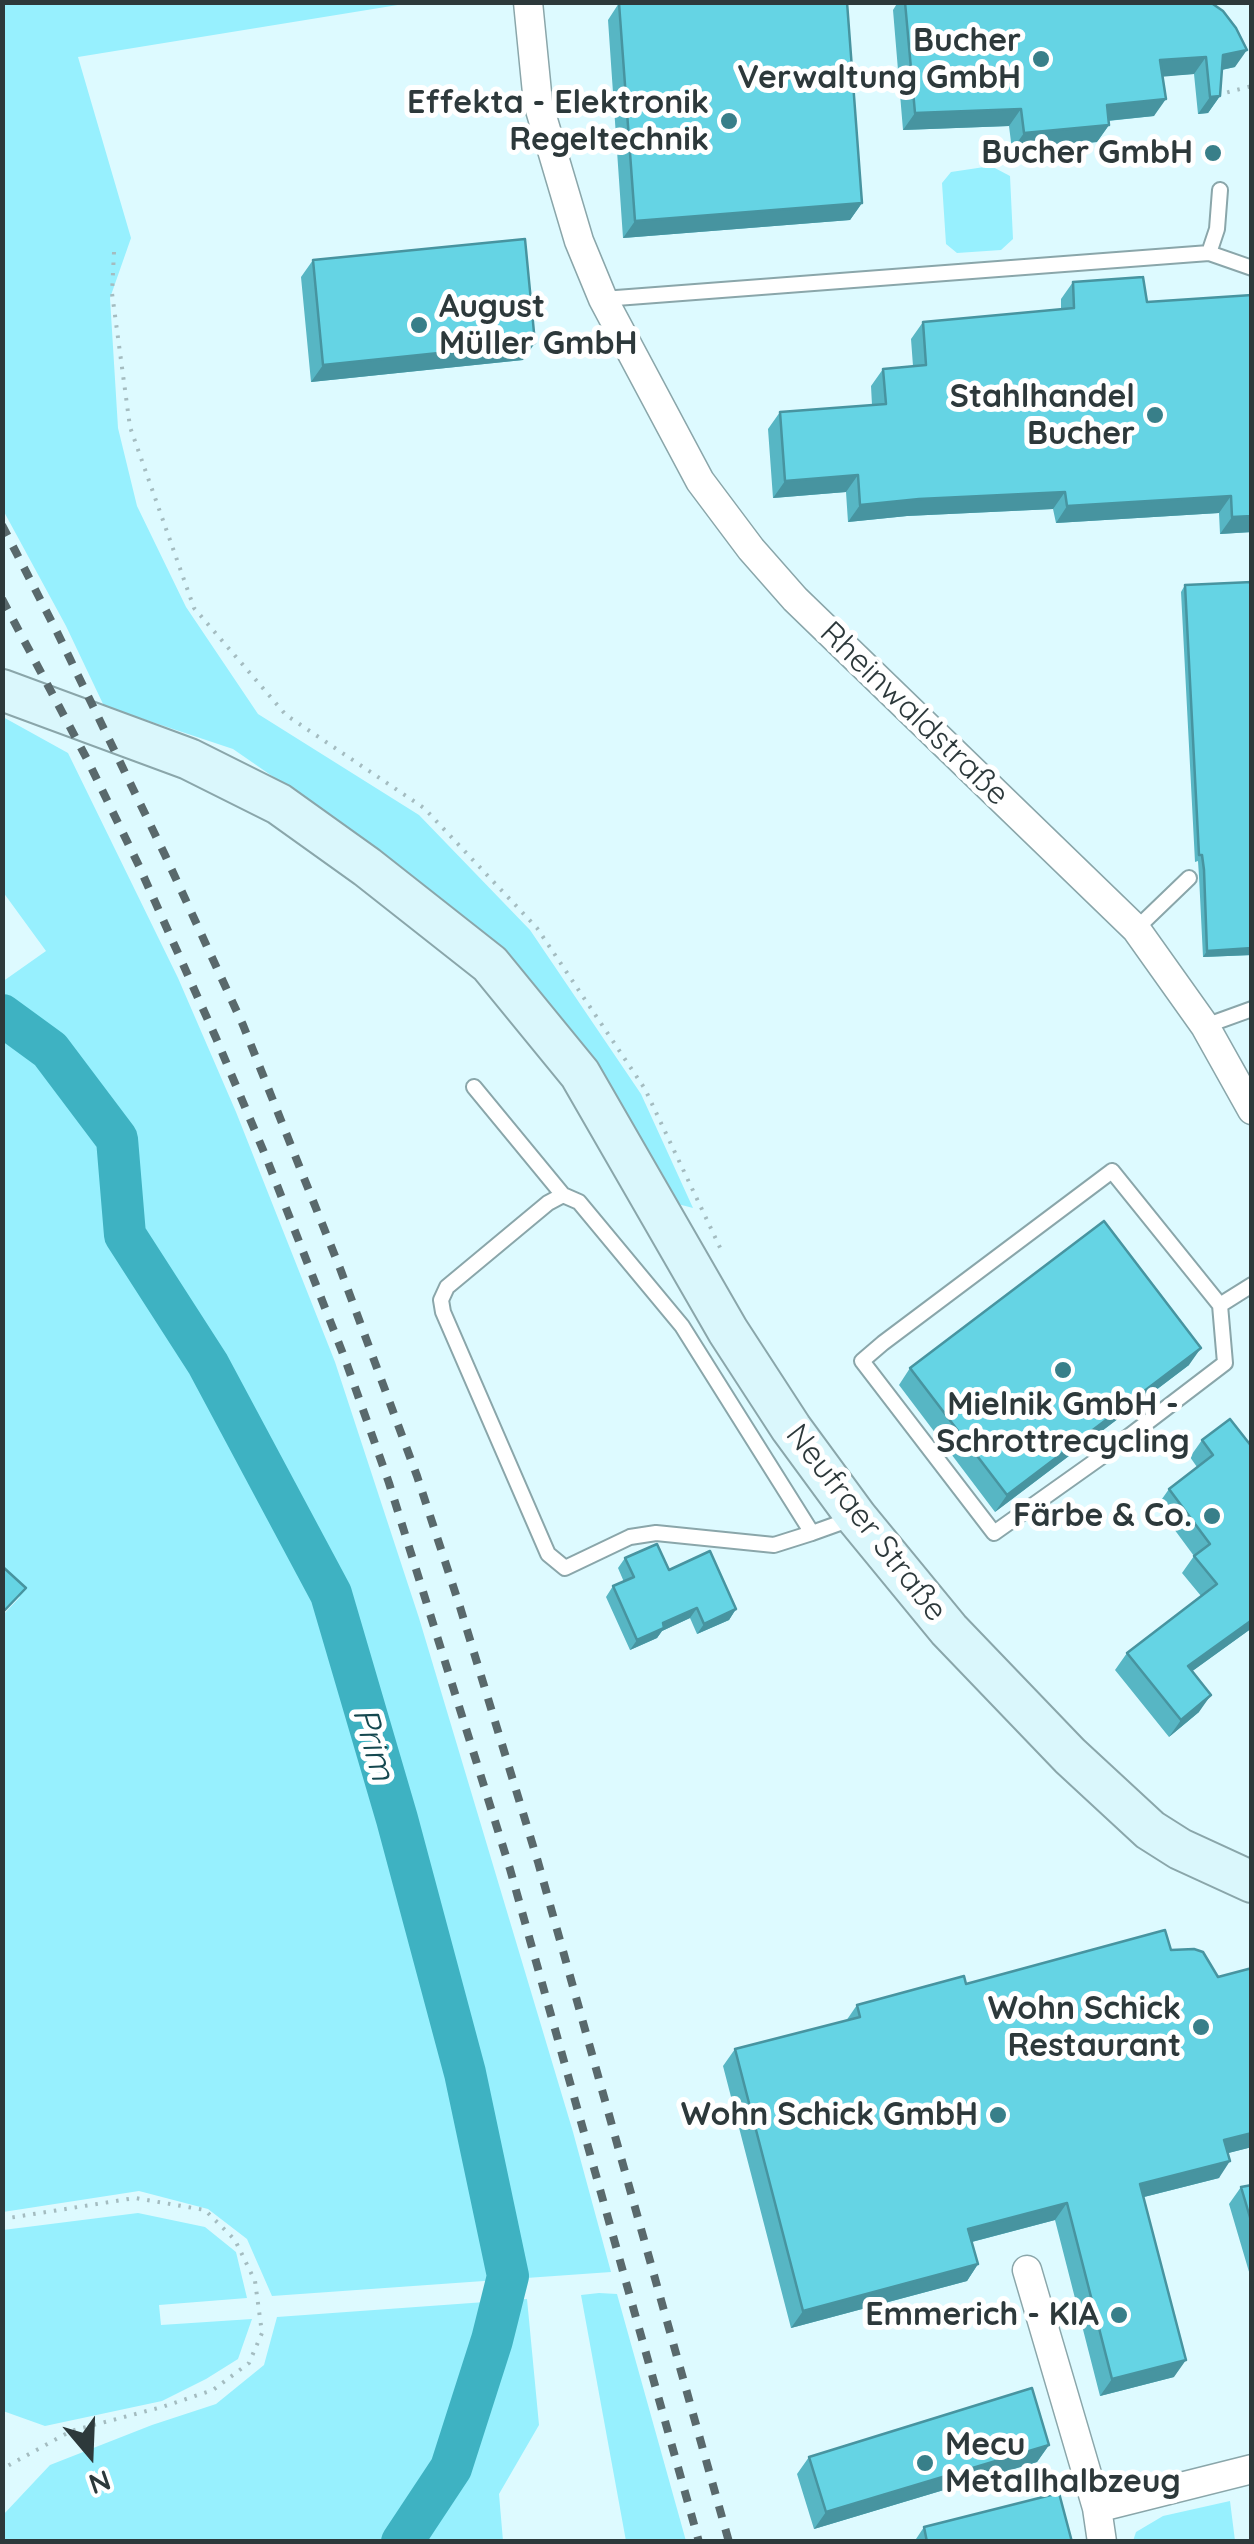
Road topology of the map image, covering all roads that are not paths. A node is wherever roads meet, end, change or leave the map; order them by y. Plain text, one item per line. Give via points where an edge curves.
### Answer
1 (528, 2) edge
2 (1220, 190) dead end
3 (1209, 253) junction
4 (1252, 268) edge
5 (603, 299) junction
6 (2, 690) edge
7 (1190, 878) dead end
8 (1136, 929) junction
9 (1252, 1009) edge
10 (1205, 1026) junction
11 (474, 1087) dead end
12 (1252, 1110) edge
13 (563, 1194) junction
14 (1252, 1284) edge
15 (1220, 1306) junction
16 (857, 1518) junction
17 (812, 1533) junction
18 (1252, 1882) edge
19 (1027, 2270) dead end
20 (1252, 2468) edge
21 (1097, 2508) junction
22 (1102, 2542) edge

1 - 5 street, Rheinwaldstraße via 538,103
2 - 3 lane
3 - 4 lane
3 - 5 lane
5 - 8 street, Rheinwaldstraße via 700,482 751,549
6 - 16 street, Neufraer Straße via 189,759 278,804 490,964 580,1074 728,1331
7 - 8 lane
8 - 10 street, Rheinwaldstraße
9 - 10 lane
10 - 12 street, Rheinwaldstraße
11 - 13 lane
13 - 17 lane via 579,1202 682,1326
13 - 17 lane via 447,1288 441,1300 548,1554 566,1568 630,1536 774,1546
14 - 15 lane
15 - 15 lane via 1225,1363 994,1533 862,1361 1112,1171
16 - 17 lane
16 - 18 street, Neufraer Straße via 949,1630 1150,1830
19 - 21 street
20 - 21 street
21 - 22 street

